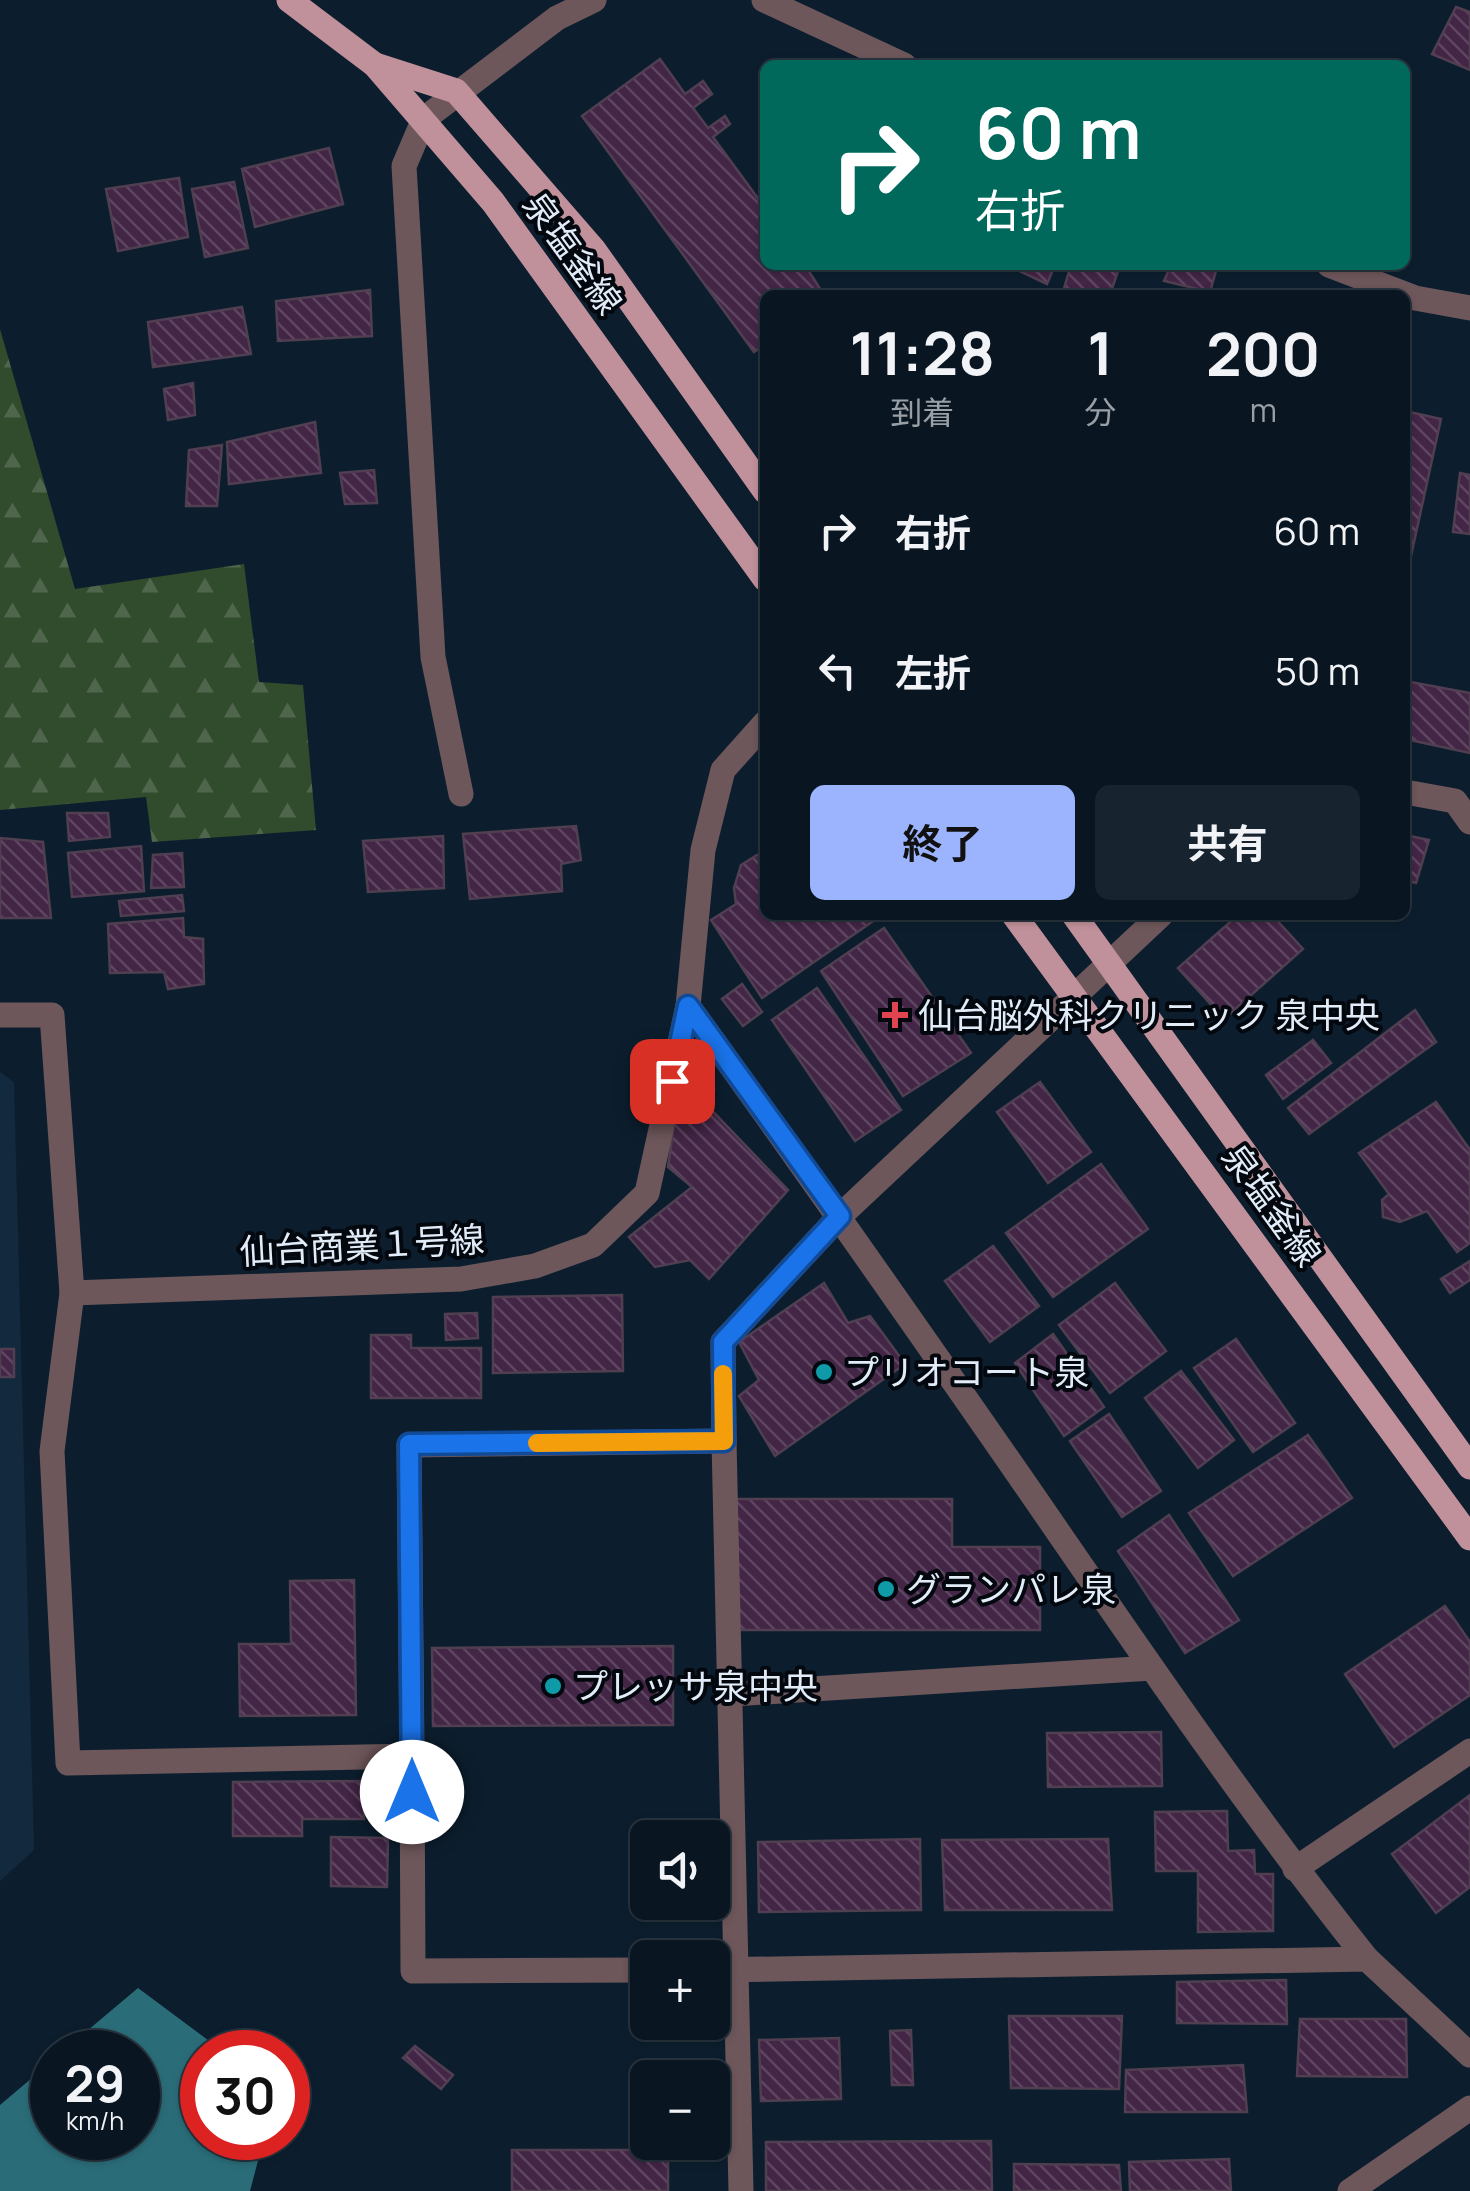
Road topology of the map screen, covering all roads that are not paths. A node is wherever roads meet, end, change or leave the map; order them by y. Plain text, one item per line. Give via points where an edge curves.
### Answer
1 (289, 0) edge
2 (594, 0) edge
3 (764, 0) edge
4 (893, 60) edge
5 (375, 65) junction
6 (456, 91) junction
7 (424, 119) junction
8 (1342, 270) edge
9 (1394, 290) edge
10 (1410, 296) edge
11 (1470, 308) edge
12 (760, 484) edge
13 (760, 572) edge
14 (760, 729) edge
15 (1410, 793) edge
16 (462, 794) dead end
17 (1470, 822) edge
18 (1018, 920) edge
19 (1078, 920) edge
20 (1156, 920) edge
21 (1110, 963) junction
22 (1078, 997) junction
23 (688, 1006) junction
24 (0, 1015) edge
25 (840, 1216) junction
26 (72, 1292) junction
27 (724, 1441) junction
28 (1470, 1467) edge
29 (1470, 1538) edge
30 (1152, 1668) junction
31 (732, 1694) junction
32 (1470, 1750) edge
33 (412, 1756) junction
34 (1296, 1869) junction
35 (727, 1940) edge
36 (1367, 1959) junction
37 (630, 1970) edge
38 (730, 1970) edge
39 (730, 2029) edge
40 (1470, 2056) edge
41 (1470, 2108) edge
42 (741, 2191) edge
43 (1350, 2191) edge

1 - 5 main road, 泉塩釜線
2 - 6 street via 557,18
3 - 4 street
5 - 6 main road
5 - 7 main road, 泉塩釜線
6 - 7 street
6 - 12 main road via 594,250
7 - 13 main road, 泉塩釜線 via 493,202
7 - 16 street via 404,166 433,657
8 - 9 street
10 - 11 street
14 - 23 street, 仙台商業１号線 via 723,770 702,850
15 - 17 street via 1455,801
18 - 22 main road, 泉塩釜線
19 - 21 main road
20 - 21 street
21 - 22 street
21 - 28 main road
22 - 25 street
22 - 29 main road, 泉塩釜線
23 - 25 street
23 - 26 street, 仙台商業１号線 via 647,1193 593,1245 535,1266 462,1279
24 - 26 street via 52,1015
25 - 27 street via 723,1342
25 - 30 street
26 - 33 street via 52,1451 68,1763
27 - 31 street
27 - 33 street via 409,1444
30 - 31 street
30 - 34 street
31 - 35 street
32 - 34 street
33 - 37 street via 413,1971
34 - 36 street
36 - 38 street
36 - 40 street
39 - 42 street
41 - 43 street

